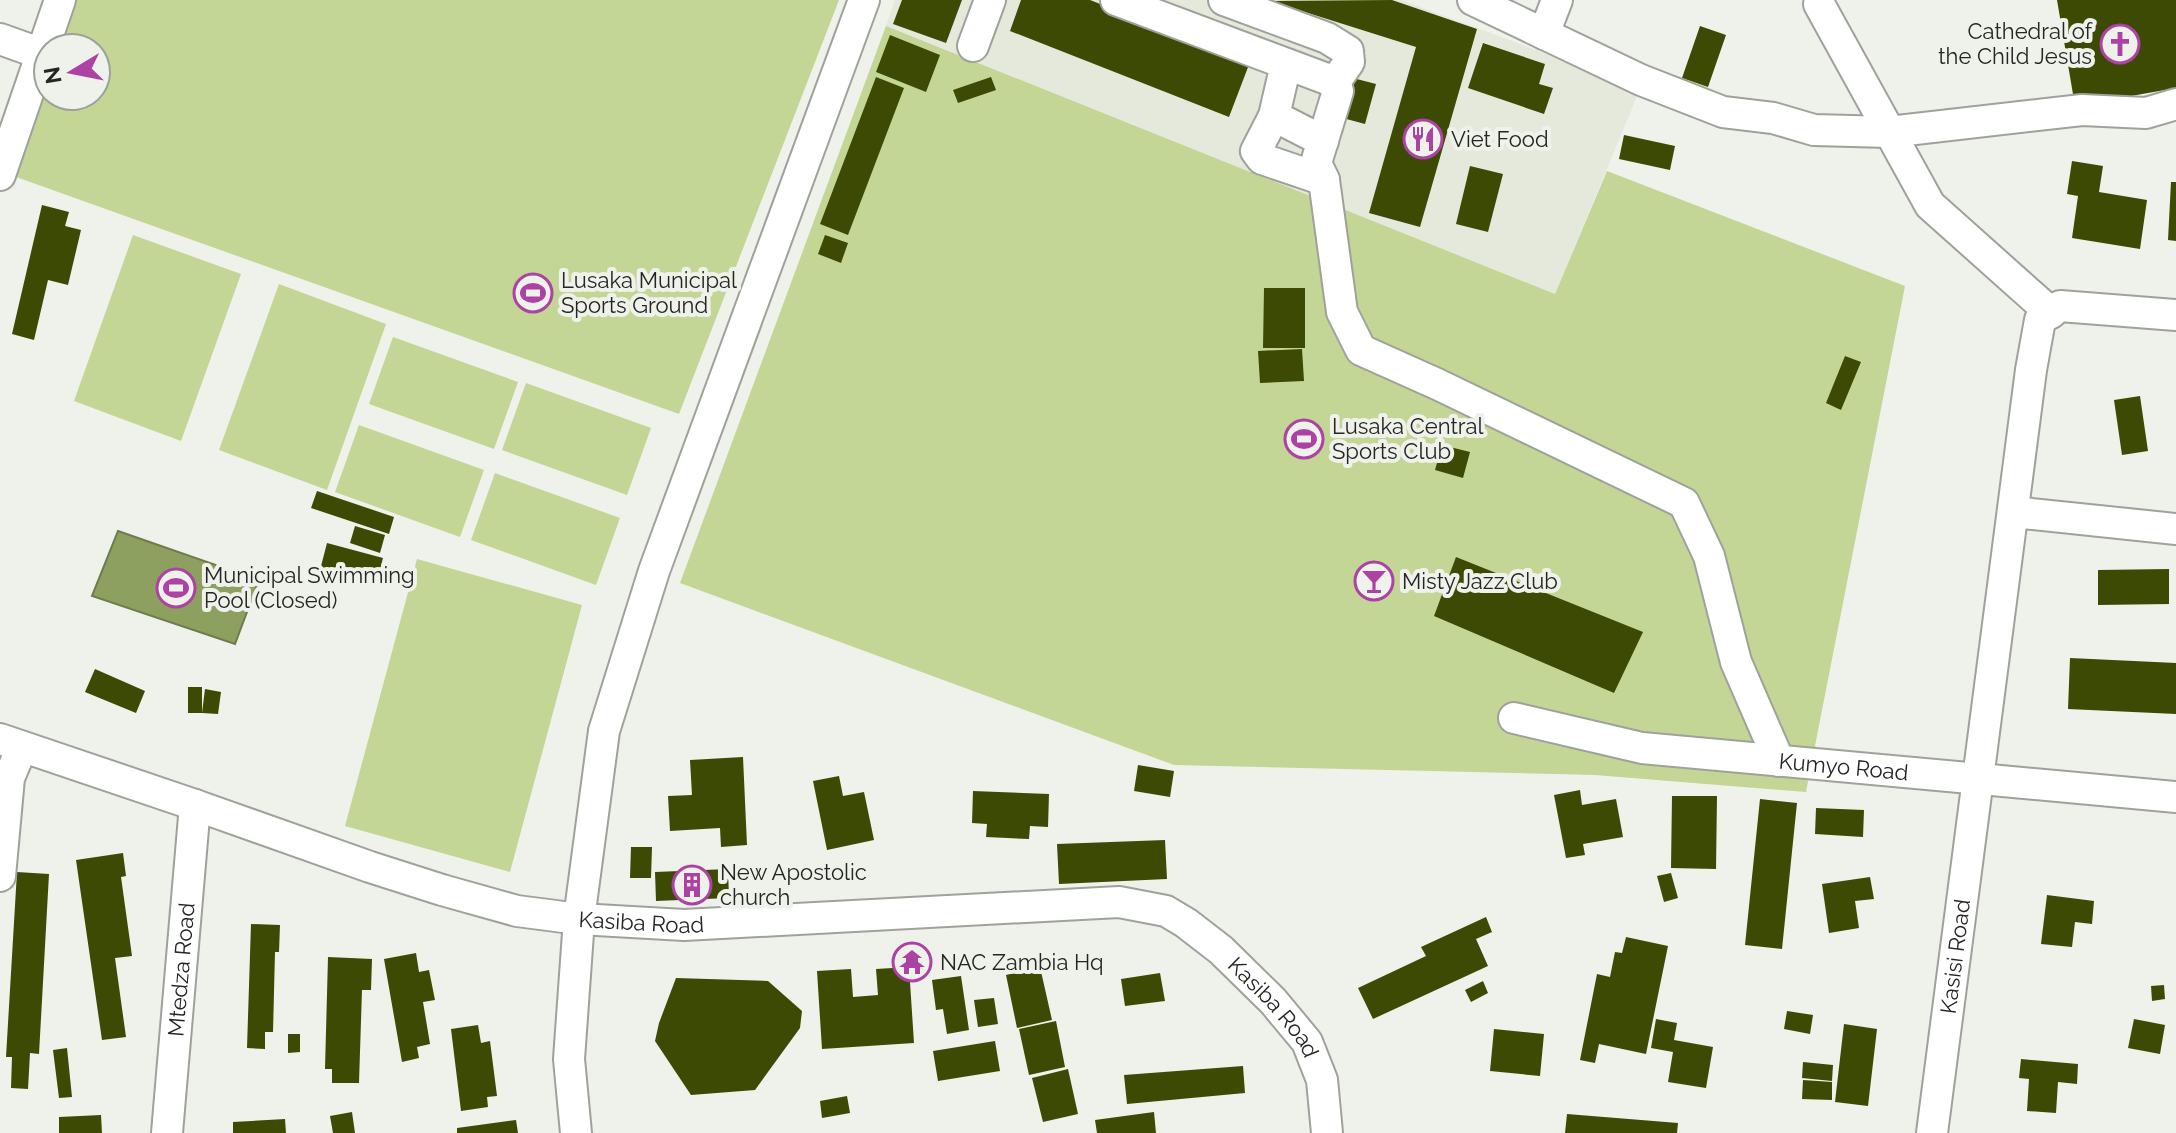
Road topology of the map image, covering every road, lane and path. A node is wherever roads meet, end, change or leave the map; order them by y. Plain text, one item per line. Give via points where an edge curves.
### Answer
1 (60, 0) edge
2 (864, 0) edge
3 (990, 0) edge
4 (1116, 0) edge
5 (1224, 0) edge
6 (1473, 0) edge
7 (1557, 0) edge
8 (1819, 4) dead end
9 (49, 32) edge
10 (1544, 34) junction
11 (0, 39) edge
12 (973, 46) dead end
13 (32, 50) edge
14 (1286, 64) junction
15 (1335, 82) junction
16 (32, 83) edge
17 (2176, 104) edge
18 (1274, 116) junction
19 (1889, 132) junction
20 (1323, 141) junction
21 (0, 175) edge
22 (1324, 180) junction
23 (2051, 313) junction
24 (2176, 315) edge
25 (2013, 512) junction
26 (2176, 529) edge
27 (1514, 718) dead end
28 (11, 743) edge
29 (1779, 761) junction
30 (1979, 780) junction
31 (2176, 797) edge
32 (195, 805) junction
33 (0, 876) edge
34 (579, 919) junction
35 (167, 1133) edge
36 (576, 1133) edge
37 (1327, 1133) edge
38 (1932, 1133) edge

1 - 9 street
2 - 34 street via 654,571 604,731
3 - 12 street
4 - 14 street
5 - 15 street via 1341,45 1349,62
6 - 10 street
7 - 10 street
8 - 19 street
10 - 19 street via 1723,112 1814,130
11 - 13 street
14 - 15 street
14 - 18 street
15 - 20 street via 1338,91
16 - 21 street
17 - 19 street via 2146,113 2082,110
18 - 20 street
18 - 22 street via 1258,156
19 - 23 street via 1930,205
20 - 22 street via 1316,163
22 - 29 street via 1342,312 1361,350 1684,503 1709,556 1736,662
23 - 24 street via 2060,306
23 - 25 street, Kasisi Road via 2040,320
25 - 26 street
25 - 30 street, Kasisi Road
27 - 29 street, Kumyo Road via 1642,748
28 - 32 street, Kasiba Road
28 - 33 street
29 - 30 street, Kumyo Road
30 - 31 street, Kumyo Road
30 - 38 street, Kasisi Road
32 - 34 street, Kasiba Road via 442,890 517,911
32 - 35 street, Mtedza Road
34 - 36 street via 569,1059
34 - 37 street, Kasiba Road via 684,925 1119,902 1166,911 1221,950 1307,1042 1322,1080

